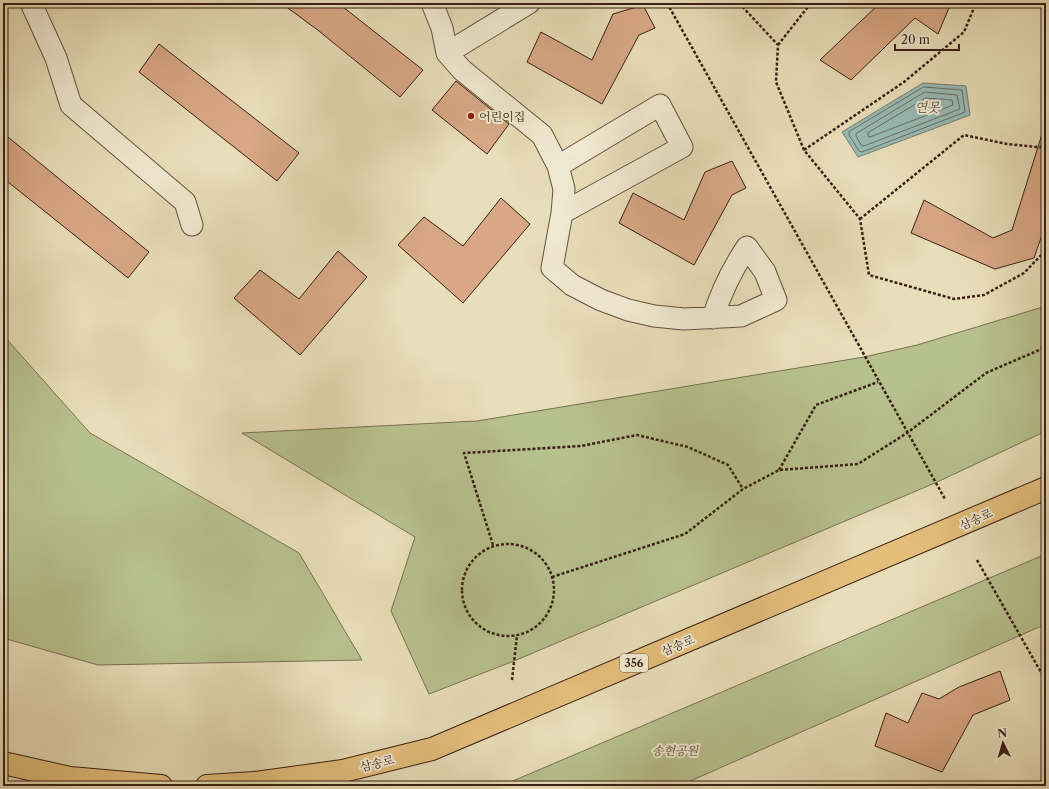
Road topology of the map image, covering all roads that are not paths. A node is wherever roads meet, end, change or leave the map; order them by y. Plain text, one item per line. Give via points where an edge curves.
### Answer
1 (31, 3) edge
2 (432, 3) edge
3 (529, 3) edge
4 (447, 53) junction
5 (558, 166) junction
6 (562, 213) junction
7 (192, 225) dead end
8 (713, 318) dead end
9 (1046, 488) edge
10 (3, 763) edge
11 (69, 782) edge
12 (161, 786) edge
13 (207, 786) edge

1 - 7 lane via 56,58 71,105 185,202
2 - 4 lane via 442,28
3 - 4 lane
4 - 5 lane via 462,70 542,135
5 - 6 lane via 564,189
5 - 6 lane via 660,105 682,147
6 - 8 lane via 552,268 572,285 601,300 647,315 684,319
9 - 13 main road, 삼송로 / 356 via 432,749 343,771 254,783
10 - 11 main road
11 - 12 main road

